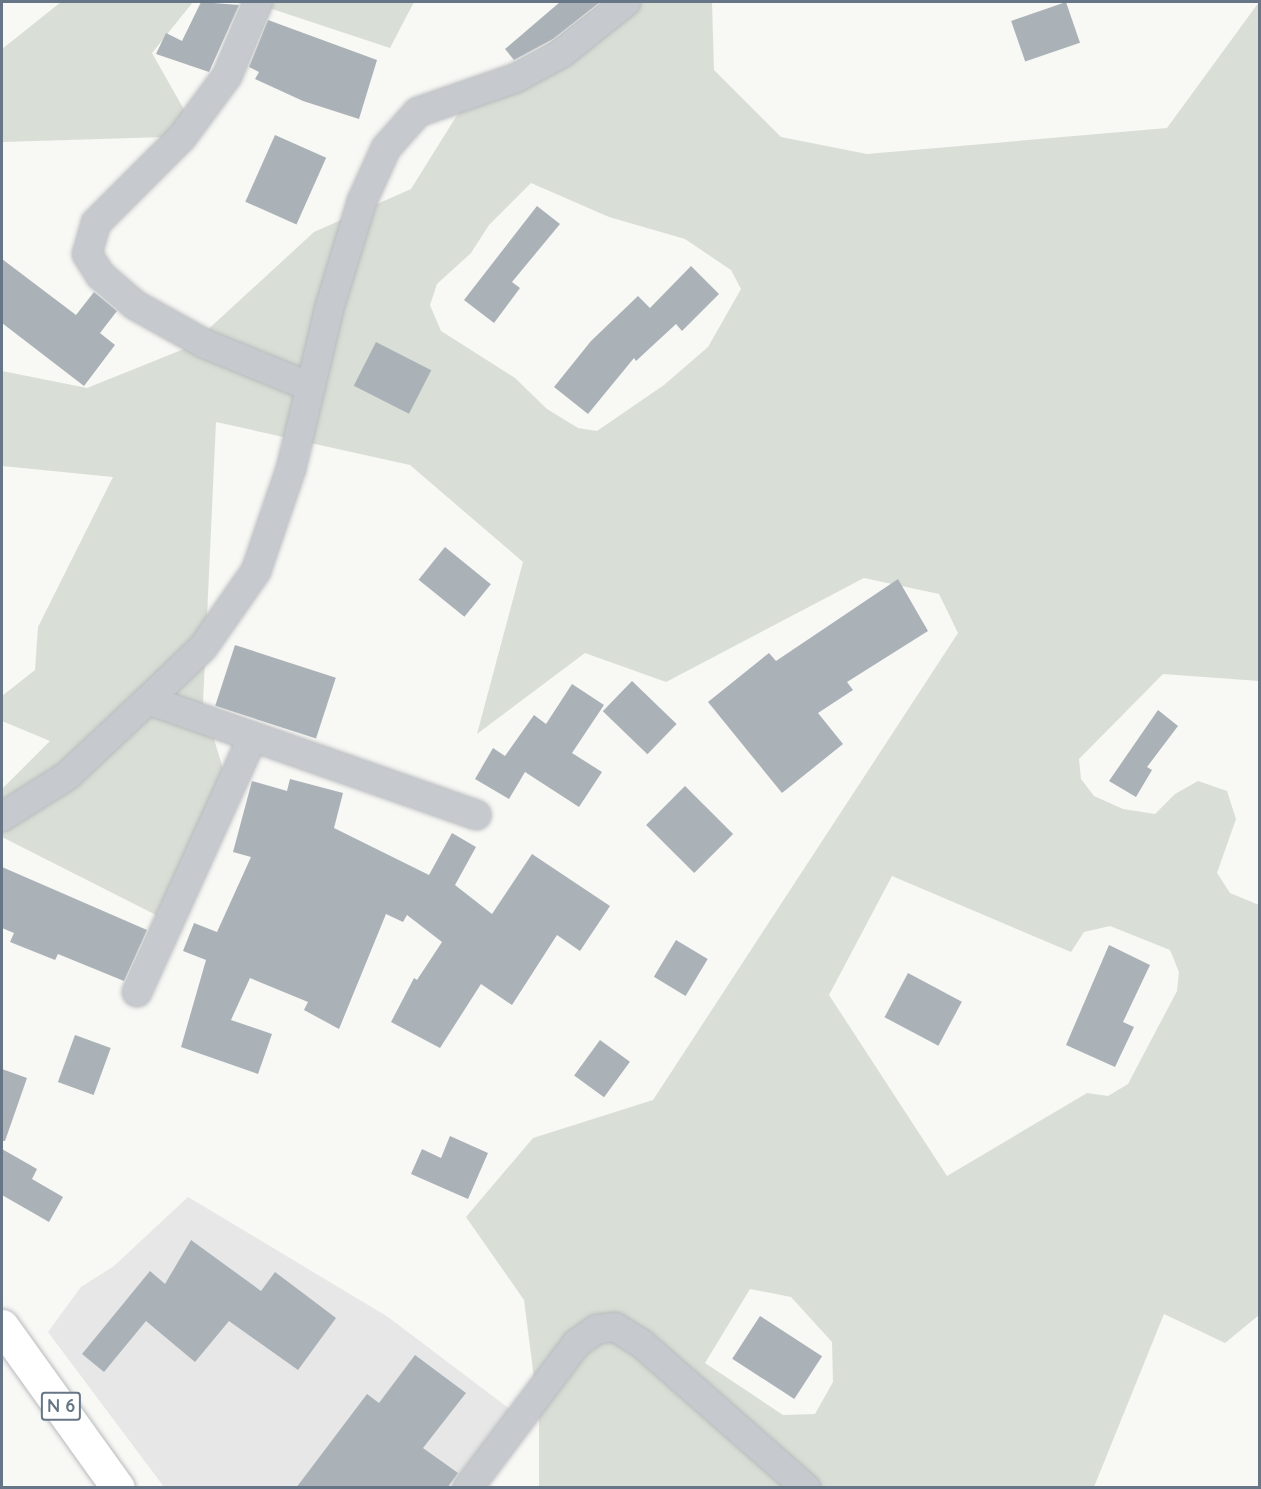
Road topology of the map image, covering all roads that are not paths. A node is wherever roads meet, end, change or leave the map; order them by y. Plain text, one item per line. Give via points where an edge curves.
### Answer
1 (258, 2) edge
2 (626, 2) edge
3 (311, 387) junction
4 (148, 700) junction
5 (252, 738) junction
6 (476, 815) dead end
7 (2, 817) edge
8 (137, 992) dead end
9 (2, 1326) edge
10 (118, 1488) edge
11 (468, 1488) edge
12 (806, 1488) edge

1 - 3 street via 227,76 182,137 96,224 87,254 100,275 135,305 205,344
2 - 3 street via 562,53 516,78 418,112 386,148 362,201
3 - 4 street via 291,469 256,571 203,647
4 - 5 street
4 - 7 street via 67,776
5 - 6 street
5 - 8 street
9 - 10 highway, N 6
11 - 12 street via 577,1343 597,1329 615,1328 641,1343

